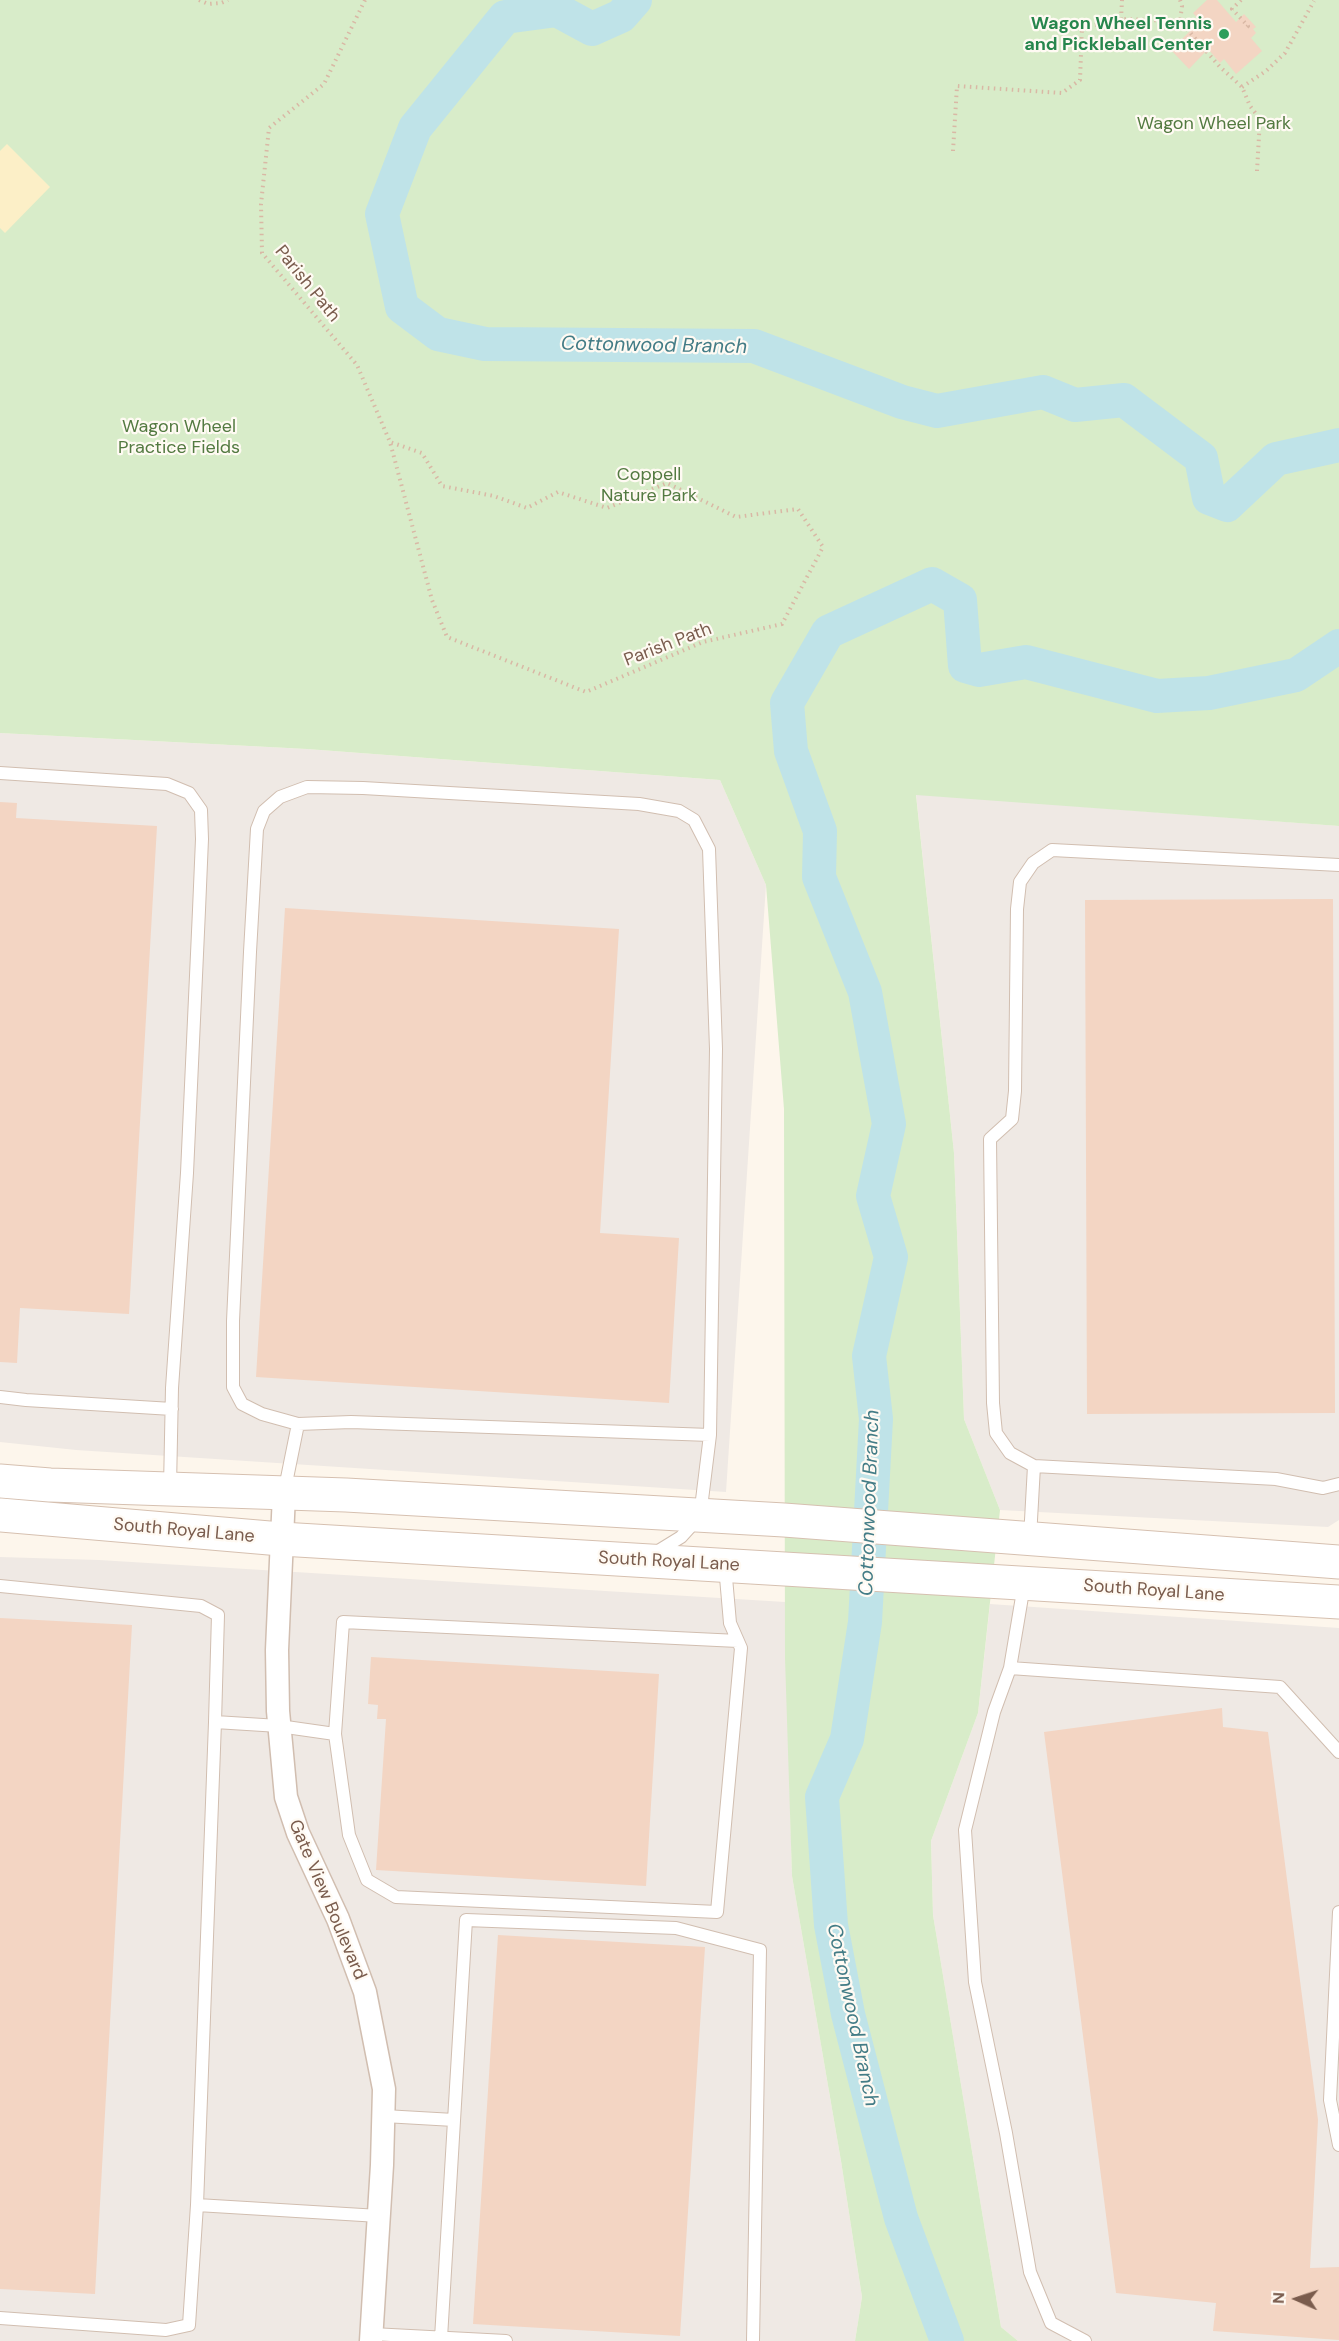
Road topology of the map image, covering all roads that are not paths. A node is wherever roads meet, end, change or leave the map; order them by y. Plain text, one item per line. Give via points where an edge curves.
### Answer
1 (0, 773) edge
2 (1339, 866) edge
3 (0, 1397) edge
4 (172, 1409) junction
5 (298, 1424) junction
6 (710, 1436) junction
7 (1034, 1466) junction
8 (0, 1481) edge
9 (1339, 1484) edge
10 (170, 1489) junction
11 (284, 1494) junction
12 (0, 1515) edge
13 (700, 1516) junction
14 (281, 1539) junction
15 (1030, 1539) junction
16 (1110, 1546) junction
17 (644, 1560) junction
18 (1339, 1562) edge
19 (725, 1565) junction
20 (1024, 1583) junction
21 (0, 1586) edge
22 (1339, 1602) edge
23 (738, 1641) junction
24 (1010, 1668) junction
25 (216, 1722) junction
26 (279, 1726) junction
27 (335, 1734) junction
28 (1339, 1752) edge
29 (1339, 1912) edge
30 (384, 2116) junction
31 (454, 2120) junction
32 (1339, 2145) edge
33 (197, 2205) junction
34 (379, 2216) junction
35 (0, 2318) edge
36 (371, 2338) edge
37 (441, 2338) junction
38 (506, 2341) edge
39 (753, 2341) edge
40 (1085, 2341) edge

1 - 4 lane via 167,784 189,793 201,810 188,1161
2 - 7 lane via 1052,850 1033,863 1020,882 1012,1119 990,1139 993,1403 996,1433 1010,1453
3 - 4 lane
4 - 10 lane
5 - 6 lane via 351,1422
5 - 6 lane via 242,1404 233,1387 257,829 264,811 280,797 307,788 363,788 639,804 680,811 694,820 709,849 716,1049
5 - 11 lane
6 - 13 lane
7 - 9 lane via 1276,1479 1323,1488
7 - 15 lane
8 - 10 main road
10 - 11 main road
11 - 13 main road
11 - 14 street, Gate View Boulevard
12 - 14 main road, South Royal Lane
13 - 15 main road
13 - 17 lane via 681,1537
14 - 17 main road, South Royal Lane
14 - 26 street, Gate View Boulevard
15 - 16 main road
16 - 18 main road
16 - 20 main road via 1061,1552 1039,1564
17 - 19 main road, South Royal Lane
19 - 20 main road, South Royal Lane
19 - 23 lane via 730,1623
20 - 22 main road, South Royal Lane
20 - 24 lane
21 - 25 lane via 201,1606 218,1615
23 - 27 lane via 343,1622
23 - 27 lane via 741,1648 717,1912 396,1898 367,1880 349,1835
24 - 28 lane via 1280,1687
24 - 40 lane via 994,1712 965,1830 975,1982 1030,2272 1051,2323
25 - 26 lane
25 - 33 lane
26 - 27 lane
26 - 30 street, Gate View Boulevard via 286,1797 365,1992 384,2089
29 - 32 lane via 1330,2100
30 - 31 lane
30 - 34 street, Gate View Boulevard
31 - 37 lane
31 - 39 lane via 466,1920 676,1928 760,1950
33 - 34 lane
33 - 35 lane via 189,2325 166,2330
34 - 36 street, Gate View Boulevard
36 - 37 lane
37 - 38 lane

